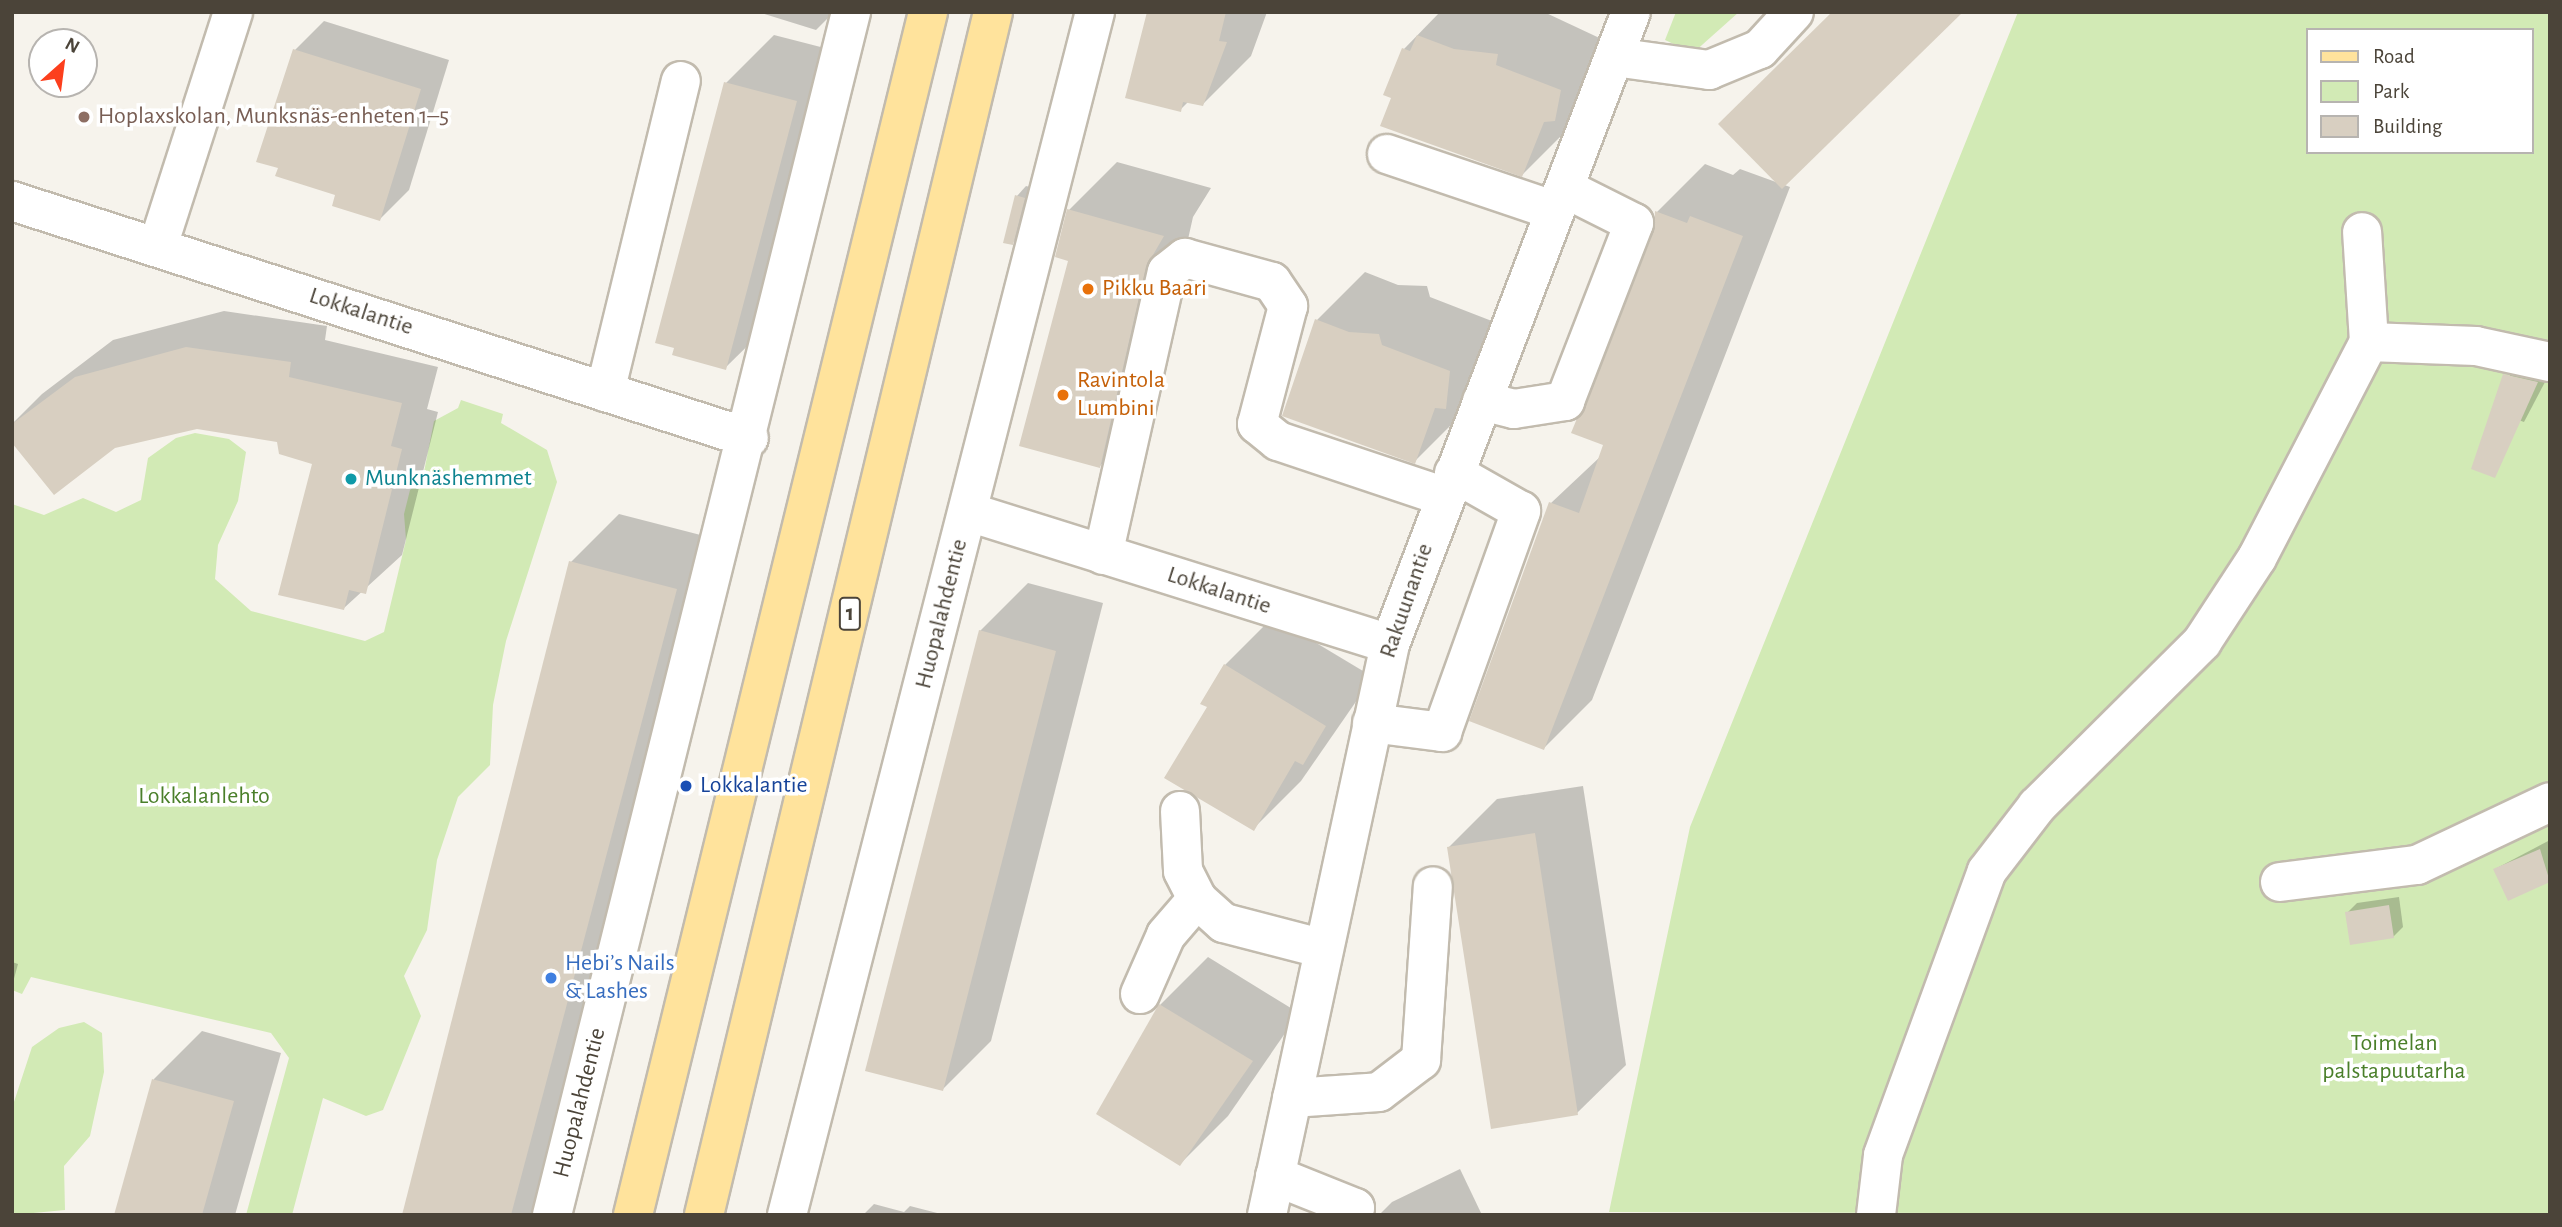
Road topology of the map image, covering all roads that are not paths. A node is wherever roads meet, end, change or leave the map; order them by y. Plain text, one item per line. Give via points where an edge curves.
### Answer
1 (233, 12) edge
2 (852, 12) edge
3 (928, 12) edge
4 (993, 12) edge
5 (1095, 12) edge
6 (1631, 12) edge
7 (1794, 12) edge
8 (1614, 57) junction
9 (681, 81) dead end
10 (1387, 154) dead end
11 (1559, 199) junction
12 (12, 201) edge
13 (2362, 232) dead end
14 (158, 246) junction
15 (2369, 342) junction
16 (2550, 362) edge
17 (605, 391) junction
18 (1482, 401) junction
19 (749, 438) junction
20 (1450, 485) junction
21 (969, 512) junction
22 (1103, 555) junction
23 (1390, 644) junction
24 (1372, 723) junction
25 (2550, 802) edge
26 (1180, 811) dead end
27 (2280, 882) dead end
28 (1433, 886) dead end
29 (1197, 899) junction
30 (1324, 949) junction
31 (1140, 994) dead end
32 (1292, 1098) junction
33 (1276, 1176) junction
34 (552, 1215) edge
35 (633, 1215) edge
36 (704, 1215) edge
37 (788, 1215) edge
38 (1267, 1215) edge
39 (1353, 1215) edge
40 (1876, 1215) edge

1 - 14 street
2 - 19 street, Huopalahdentie
3 - 35 main road
4 - 36 main road, 1
5 - 21 street, Huopalahdentie
6 - 8 street, Rakuunantie
7 - 8 street via 1760,49 1709,71
8 - 11 street, Rakuunantie
9 - 17 street
10 - 11 street
11 - 18 street, Rakuunantie
11 - 18 street via 1634,223 1565,401 1514,409
12 - 14 street, Lokkalantie
13 - 15 street
14 - 17 street, Lokkalantie
15 - 16 street via 2476,345
15 - 40 street via 2257,558 2202,642 2037,806 1987,871 1883,1156
17 - 19 street, Lokkalantie
18 - 20 street, Rakuunantie
19 - 34 street, Huopalahdentie
20 - 22 street via 1278,441 1257,424 1288,306 1272,282 1185,258 1167,272
20 - 23 street, Rakuunantie
20 - 24 street via 1521,511 1442,732
21 - 22 street, Lokkalantie
21 - 37 street, Huopalahdentie
22 - 23 street, Lokkalantie
23 - 24 street, Rakuunantie
24 - 30 street, Rakuunantie
25 - 27 street via 2417,865
26 - 29 street via 1183,871
28 - 32 street via 1420,1060 1379,1092
29 - 30 street via 1224,923
29 - 31 street via 1166,935
30 - 32 street, Rakuunantie
32 - 33 street, Rakuunantie
33 - 38 street, Rakuunantie
33 - 39 street via 1355,1208

